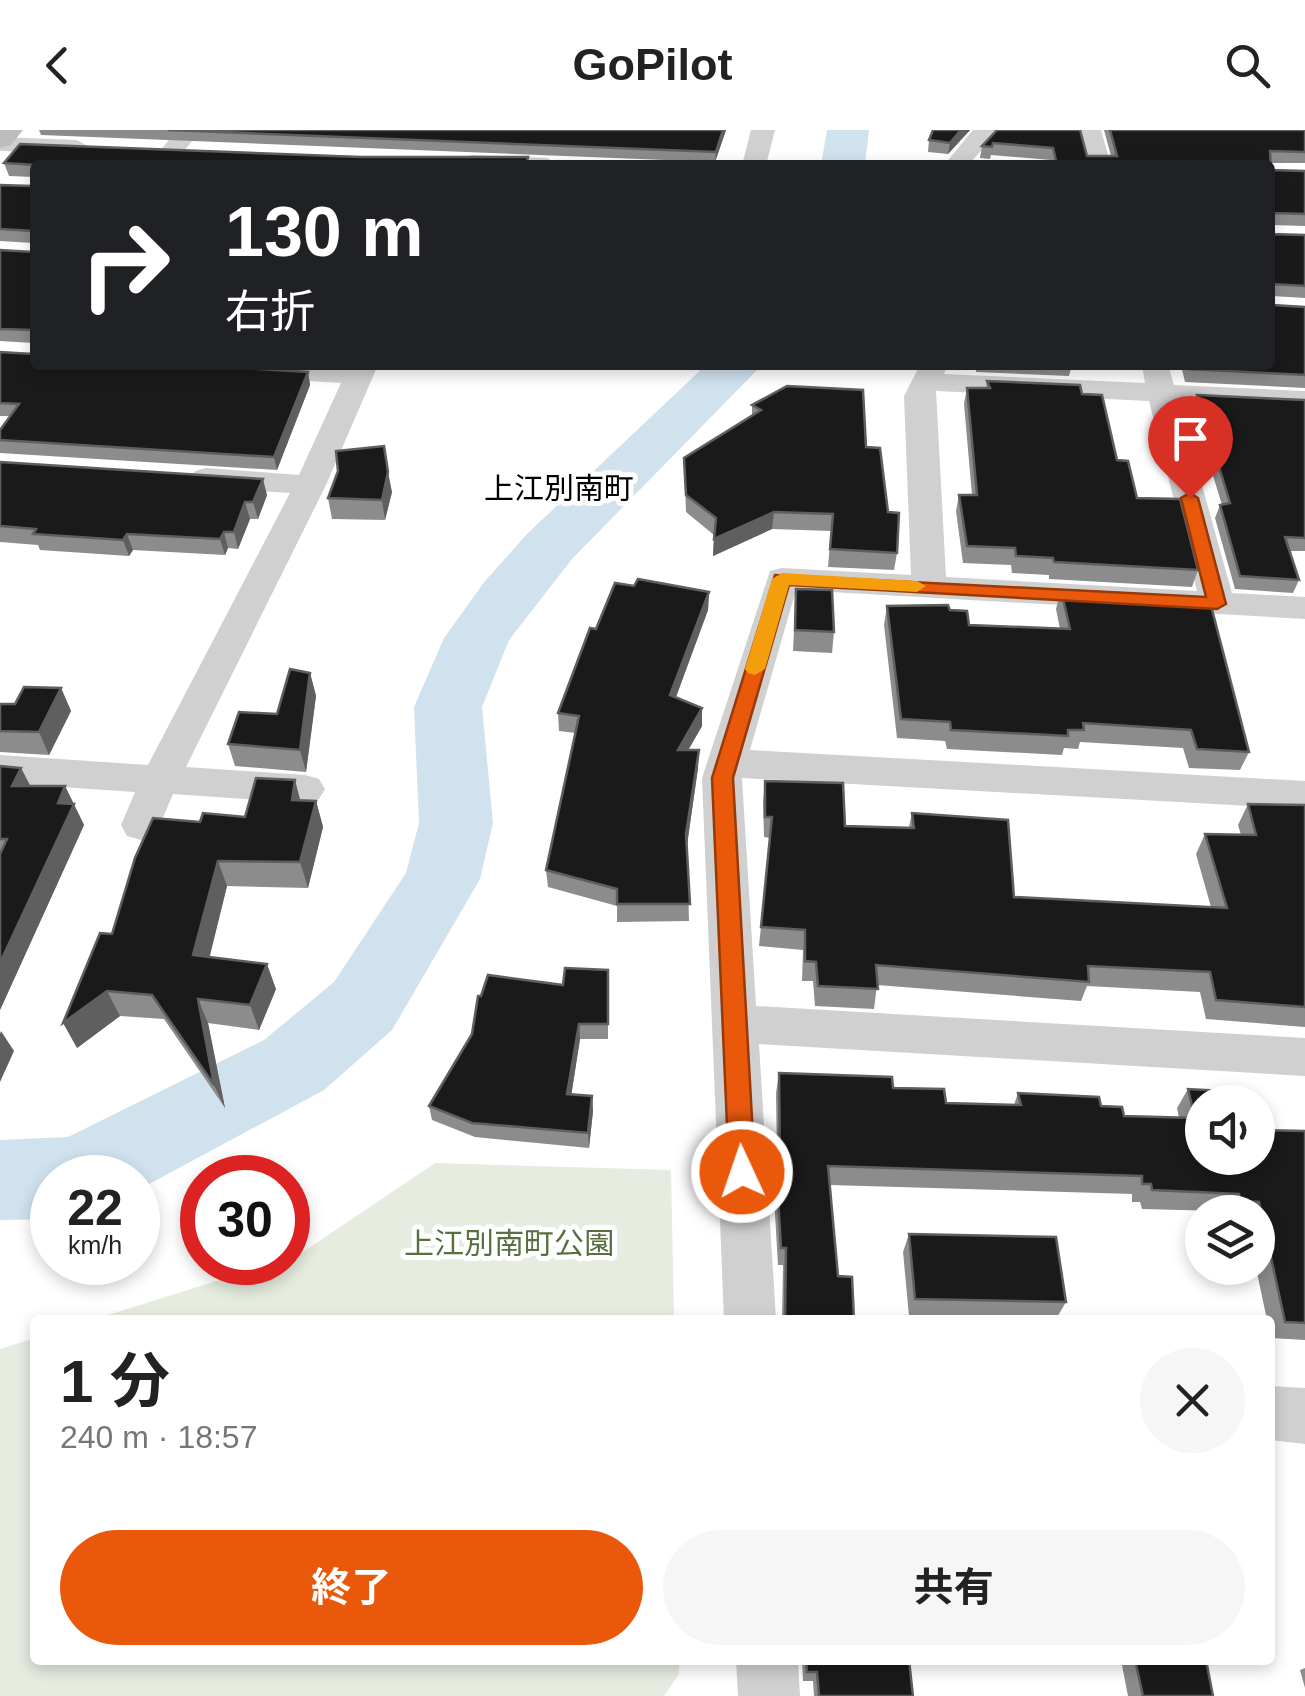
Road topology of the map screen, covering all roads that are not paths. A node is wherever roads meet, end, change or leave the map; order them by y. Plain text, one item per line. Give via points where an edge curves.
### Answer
1 (8, 130) edge
2 (188, 130) edge
3 (762, 130) edge
4 (988, 130) edge
5 (1089, 130) edge
6 (0, 142) edge
7 (96, 148) edge
8 (210, 152) edge
9 (755, 160) edge
10 (959, 160) edge
11 (1098, 160) edge
12 (362, 370) edge
13 (931, 374) edge
14 (1159, 379) edge
15 (1305, 400) edge
16 (174, 476) edge
17 (310, 484) junction
18 (929, 587) junction
19 (1217, 604) junction
20 (1305, 608) edge
21 (727, 763) junction
22 (0, 769) edge
23 (160, 779) junction
24 (305, 788) dead end
25 (1305, 795) edge
26 (141, 824) dead end
27 (734, 1024) junction
28 (1305, 1057) edge
29 (750, 1315) edge
30 (1275, 1414) edge
31 (1305, 1416) edge
32 (767, 1665) edge
33 (769, 1696) edge

1 - 6 street
2 - 8 street via 163,150
3 - 9 street
4 - 10 street
5 - 11 street
6 - 7 street
12 - 17 street
13 - 14 street
13 - 18 street via 919,396
14 - 15 street
14 - 19 street
16 - 17 street
17 - 23 street
18 - 19 street
18 - 21 street via 782,579
19 - 20 street
21 - 25 street
21 - 27 street via 722,778
22 - 23 street
23 - 24 street
23 - 26 street
27 - 28 street
27 - 29 street
30 - 31 street
32 - 33 street

